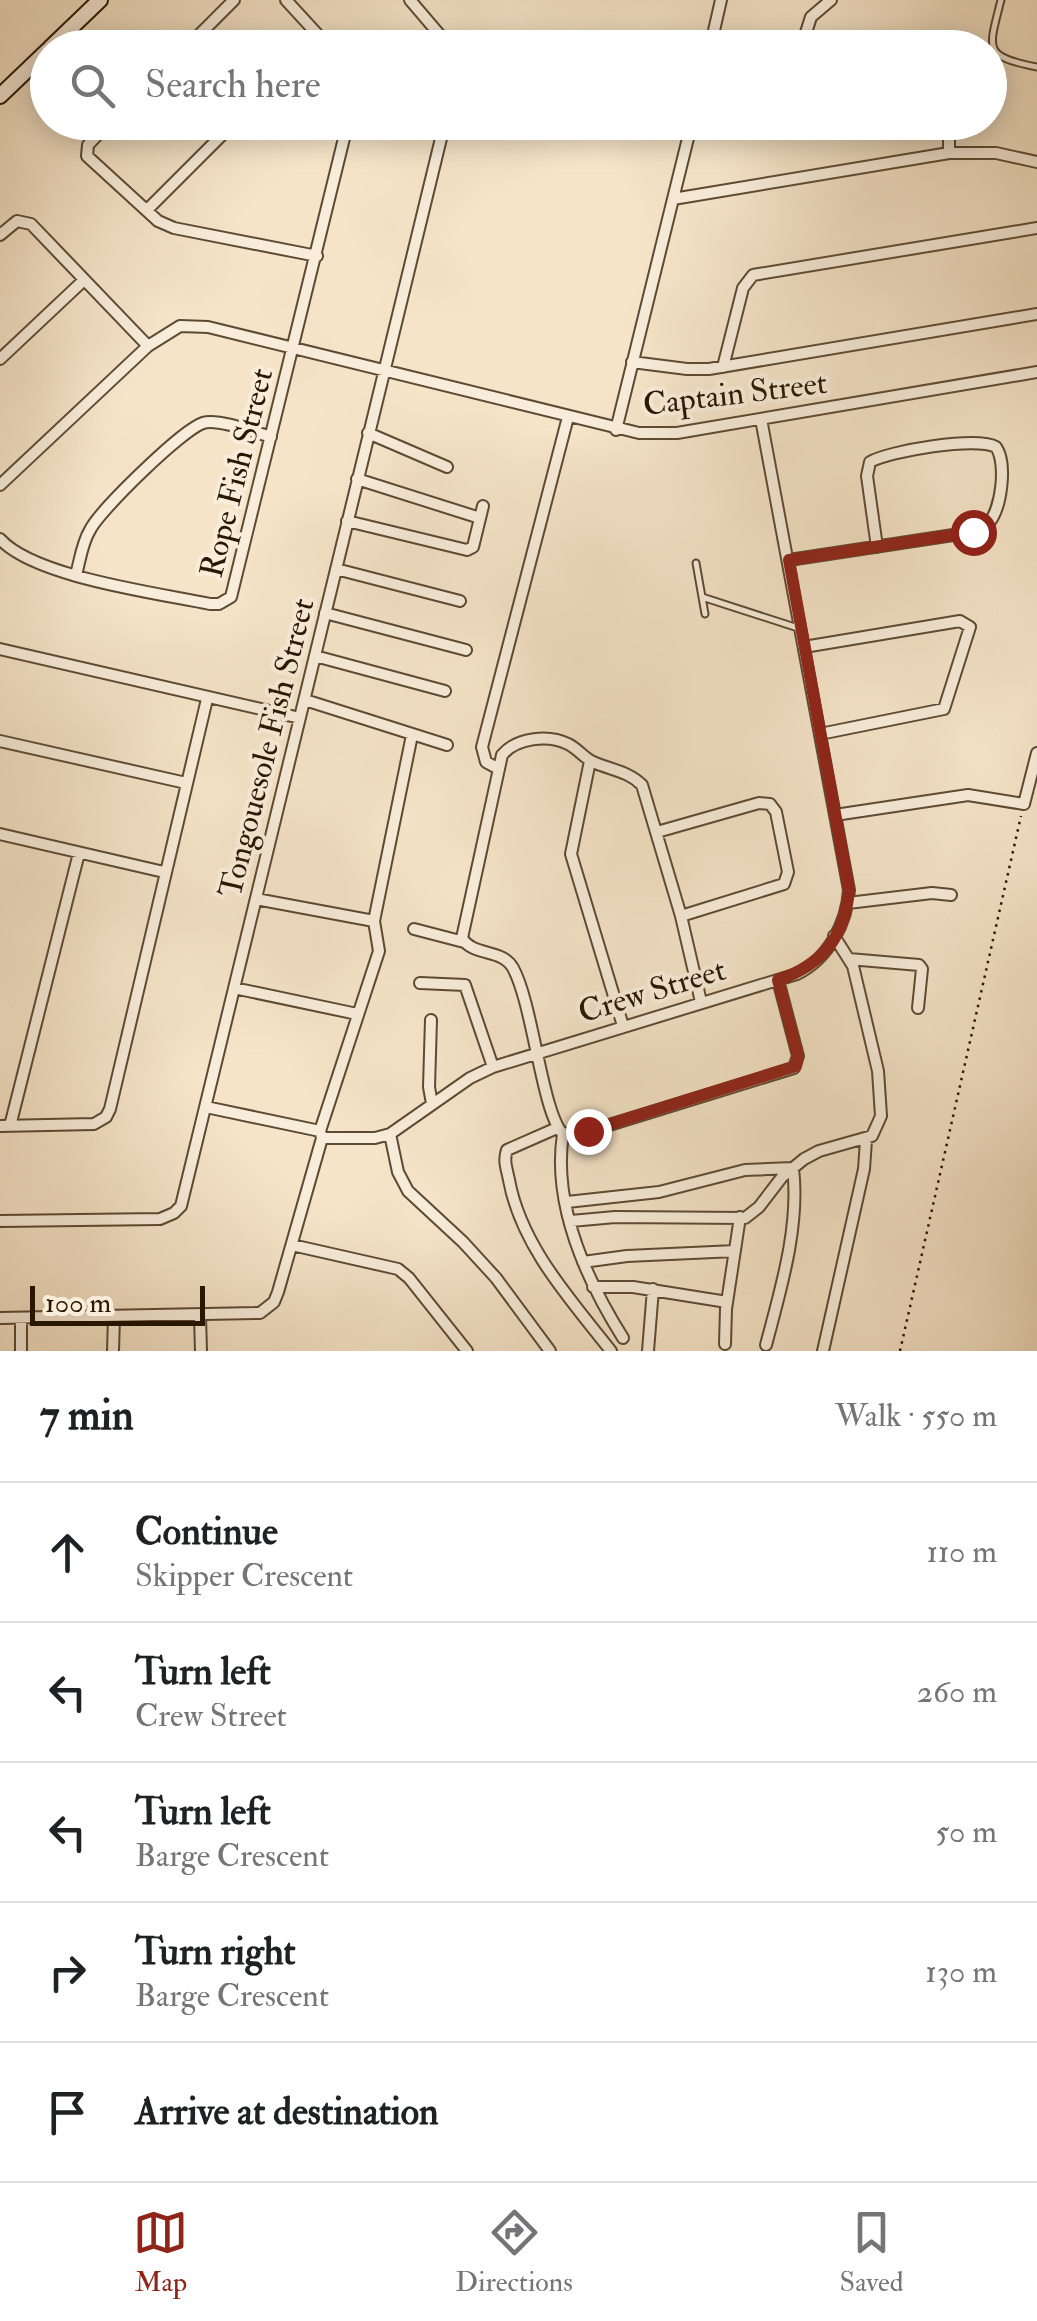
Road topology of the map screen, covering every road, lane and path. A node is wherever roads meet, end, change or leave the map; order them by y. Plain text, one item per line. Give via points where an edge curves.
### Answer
1 (100, 0) edge
2 (234, 0) edge
3 (286, 0) edge
4 (410, 0) edge
5 (721, 0) edge
6 (832, 0) edge
7 (1001, 0) edge
8 (69, 30) edge
9 (204, 30) edge
10 (313, 30) edge
11 (436, 30) edge
12 (714, 30) edge
13 (807, 30) edge
14 (993, 30) edge
15 (1007, 61) edge
16 (30, 67) edge
17 (1037, 67) edge
18 (0, 96) edge
19 (92, 140) edge
20 (217, 140) edge
21 (344, 140) edge
22 (441, 140) edge
23 (687, 140) edge
24 (948, 140) edge
25 (948, 154) junction
26 (1037, 162) edge
27 (672, 199) junction
28 (147, 210) junction
29 (1037, 228) edge
30 (0, 235) edge
31 (317, 256) junction
32 (84, 280) junction
33 (1037, 314) edge
34 (148, 346) junction
35 (295, 348) junction
36 (0, 359) edge
37 (632, 362) junction
38 (722, 367) junction
39 (384, 370) junction
40 (1037, 372) edge
41 (568, 417) junction
42 (762, 419) junction
43 (616, 430) junction
44 (368, 434) junction
45 (271, 437) junction
46 (448, 467) dead end
47 (358, 479) junction
48 (0, 485) edge
49 (347, 521) junction
50 (0, 539) edge
51 (877, 547) junction
52 (789, 560) junction
53 (696, 563) dead end
54 (336, 570) junction
55 (76, 575) junction
56 (702, 597) junction
57 (460, 601) dead end
58 (326, 613) junction
59 (705, 614) dead end
60 (801, 629) junction
61 (804, 647) junction
62 (0, 649) edge
63 (466, 650) dead end
64 (315, 656) junction
65 (444, 690) dead end
66 (207, 698) junction
67 (305, 700) junction
68 (300, 718) junction
69 (820, 734) junction
70 (412, 735) junction
71 (0, 741) edge
72 (447, 745) dead end
73 (1037, 753) edge
74 (590, 761) junction
75 (499, 769) junction
76 (186, 783) junction
77 (1024, 804) junction
78 (835, 816) junction
79 (657, 832) junction
80 (1, 837) edge
81 (79, 853) junction
82 (164, 872) junction
83 (951, 895) dead end
84 (256, 899) junction
85 (848, 903) junction
86 (681, 916) junction
87 (374, 921) junction
88 (414, 930) dead end
89 (834, 936) junction
90 (467, 944) junction
91 (849, 959) junction
92 (778, 980) junction
93 (420, 983) dead end
94 (234, 988) junction
95 (700, 1002) junction
96 (918, 1008) dead end
97 (357, 1014) junction
98 (432, 1020) dead end
99 (622, 1026) junction
100 (539, 1051) junction
101 (493, 1067) junction
102 (432, 1104) junction
103 (206, 1108) junction
104 (5, 1126) edge
105 (560, 1131) junction
106 (390, 1134) junction
107 (321, 1135) junction
108 (866, 1140) junction
109 (793, 1168) junction
110 (567, 1202) junction
111 (740, 1217) junction
112 (0, 1221) edge
113 (571, 1221) junction
114 (292, 1245) junction
115 (736, 1252) junction
116 (583, 1262) junction
117 (592, 1287) junction
118 (654, 1289) junction
119 (726, 1302) junction
120 (200, 1316) junction
121 (114, 1317) junction
122 (0, 1318) edge
123 (21, 1318) junction
124 (623, 1338) dead end
125 (725, 1344) dead end
126 (766, 1345) dead end
127 (22, 1351) edge
128 (113, 1351) edge
129 (200, 1351) edge
130 (467, 1351) edge
131 (550, 1351) edge
132 (611, 1351) edge
133 (648, 1351) edge
134 (823, 1351) edge
135 (900, 1351) edge

1 - 8 street
2 - 9 street
3 - 10 street
4 - 11 street
5 - 12 street
6 - 13 street via 818,8
7 - 14 lane
15 - 17 lane
16 - 18 street
19 - 28 street via 87,156
20 - 28 street
21 - 31 street, Rope Fish Street
22 - 39 street, Tongouesole Fish Street
23 - 27 street
24 - 25 street
25 - 26 street via 996,153
25 - 27 street
27 - 37 street
28 - 31 street via 168,226
29 - 38 street via 753,275 743,288
30 - 32 street via 26,221
31 - 35 street, Rope Fish Street
32 - 34 street
32 - 36 street
33 - 38 street
34 - 35 street, Captain Street via 193,325
34 - 48 street, Captain Street
35 - 39 street, Captain Street
35 - 45 street, Rope Fish Street
37 - 38 street
37 - 43 street
39 - 41 street, Captain Street
39 - 44 street, Tongouesole Fish Street
40 - 42 street, Captain Street
41 - 43 street, Captain Street
41 - 75 street via 482,746 486,762
42 - 43 street, Captain Street via 677,433
42 - 52 street, Crew Street
44 - 46 street
44 - 47 street, Tongouesole Fish Street
45 - 55 street via 217,422 199,424 96,520
45 - 55 street, Rope Fish Street via 226,601 210,604
47 - 49 street, Tongouesole Fish Street
47 - 49 street via 482,512 473,547
49 - 54 street, Tongouesole Fish Street
50 - 55 street, Rope Fish Street via 28,560
51 - 51 street via 986,526 999,490 1002,458 996,447 978,442 870,462
51 - 52 street
52 - 60 street, Crew Street
53 - 56 lane
54 - 57 street
54 - 58 street, Tongouesole Fish Street
56 - 59 lane
56 - 60 lane
58 - 63 street
58 - 64 street, Tongouesole Fish Street
60 - 61 street, Crew Street
61 - 69 street, Crew Street
61 - 69 street via 960,620 970,628 944,709
62 - 66 street
64 - 65 street
64 - 67 street, Tongouesole Fish Street
66 - 68 street
66 - 76 street
67 - 68 street, Tongouesole Fish Street
67 - 70 street
68 - 84 street, Tongouesole Fish Street
69 - 78 street, Crew Street
70 - 72 street
70 - 87 street
71 - 76 street
73 - 77 street
74 - 75 street via 568,744 528,740 506,751
74 - 79 street via 642,786
74 - 99 street via 571,854
75 - 90 street via 462,934
76 - 82 street
77 - 78 street via 968,795
77 - 135 path
78 - 85 street, Crew Street
79 - 86 street
79 - 86 street via 759,803 775,810 785,882
80 - 81 street
81 - 82 street
81 - 104 street
82 - 104 street via 106,1117 84,1126
83 - 85 street
84 - 87 street
84 - 94 street, Tongouesole Fish Street
85 - 89 street, Crew Street
86 - 95 street
87 - 97 street via 380,951
88 - 90 street
89 - 91 street
89 - 92 street, Crew Street via 813,965
90 - 100 street via 510,963
91 - 96 street via 919,965
91 - 108 street via 881,1099 880,1124
92 - 95 street, Crew Street
92 - 105 street via 798,1056 794,1068 593,1130
93 - 101 street via 466,985
94 - 97 street
94 - 103 street, Tongouesole Fish Street
95 - 99 street, Crew Street
97 - 107 street
98 - 102 street
99 - 100 street, Crew Street
100 - 101 street, Crew Street
100 - 105 street
101 - 102 street, Crew Street
102 - 106 street, Crew Street
103 - 107 street
103 - 112 street, Tongouesole Fish Street via 181,1206 169,1216
105 - 110 street
105 - 132 street via 507,1150 512,1195 545,1263
106 - 107 street
106 - 131 street via 408,1191 496,1278
107 - 114 street
108 - 109 street via 819,1150
108 - 134 street
109 - 110 street via 745,1170 660,1192
109 - 111 street via 750,1216
109 - 126 street via 785,1269
110 - 113 street
111 - 113 street
111 - 115 street
113 - 116 street
114 - 120 street via 268,1309
114 - 130 street via 398,1269
115 - 116 street
115 - 119 street
116 - 117 street
117 - 118 street
117 - 124 street
118 - 119 street
118 - 133 street
119 - 125 street
120 - 121 street
120 - 129 street
121 - 123 street
121 - 128 street
122 - 123 street
123 - 127 street

